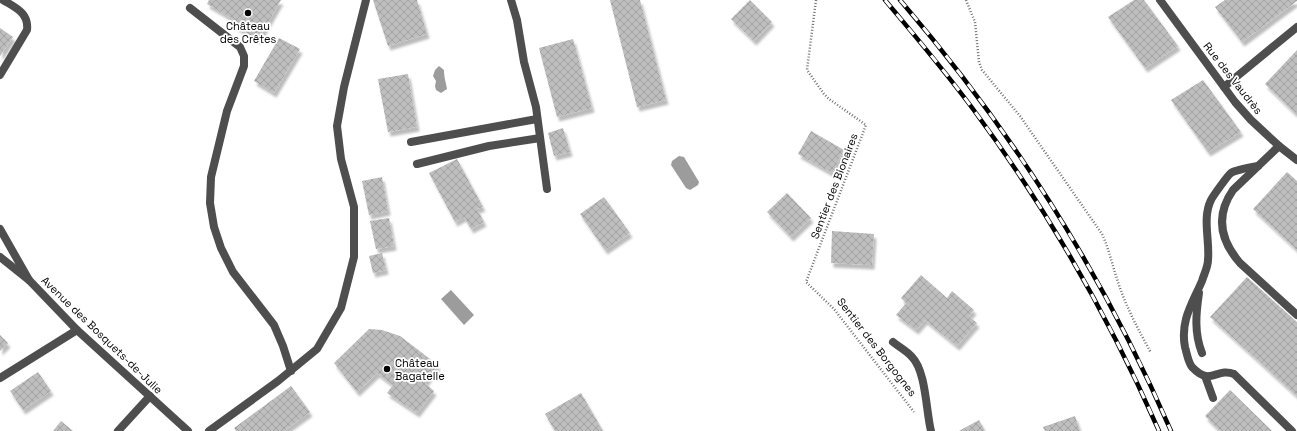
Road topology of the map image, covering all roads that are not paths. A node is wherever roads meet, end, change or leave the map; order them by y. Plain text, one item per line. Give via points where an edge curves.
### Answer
1 (3, 0) edge
2 (366, 0) edge
3 (511, 0) edge
4 (1160, 0) edge
5 (190, 8) dead end
6 (1297, 27) edge
7 (0, 75) edge
8 (1224, 87) junction
9 (538, 120) junction
10 (540, 138) junction
11 (411, 142) dead end
12 (1279, 146) junction
13 (1297, 160) edge
14 (416, 164) dead end
15 (1258, 166) junction
16 (547, 189) dead end
17 (0, 229) edge
18 (0, 257) edge
19 (29, 280) junction
20 (1200, 284) junction
21 (1297, 315) edge
22 (77, 330) junction
23 (893, 342) dead end
24 (1202, 352) dead end
25 (291, 371) junction
26 (1204, 376) junction
27 (0, 378) edge
28 (150, 396) junction
29 (1213, 398) dead end
30 (118, 431) edge
31 (188, 431) edge
32 (209, 431) edge
33 (931, 431) edge
34 (1292, 431) edge

1 - 7 street via 22,13 28,23 27,30
2 - 25 street via 337,126 341,160 354,207 354,256 341,308 317,349
3 - 9 street
4 - 8 street, Rue des Vaudrès
5 - 25 street via 240,47 244,56 244,66 227,111 211,176 210,203 221,248 233,272 274,325
6 - 8 street
8 - 12 street, Rue des Vaudrès via 1251,120
9 - 10 street
9 - 11 street
10 - 14 street via 489,146
10 - 16 street
12 - 13 street, Rue des Vaudrès
12 - 15 street
15 - 20 street via 1231,173 1212,199 1207,218 1208,261
15 - 21 street via 1227,199 1223,208 1222,229 1226,242 1236,258
17 - 19 street
18 - 19 street, Avenue des Bosquets-de-Julie
19 - 22 street, Avenue des Bosquets-de-Julie
20 - 24 street via 1196,328
20 - 26 street via 1186,314 1184,341 1191,366
22 - 27 street
22 - 28 street, Avenue des Bosquets-de-Julie
23 - 33 street, Sentier des Borgognes via 913,357 918,365
25 - 32 street
26 - 29 street
26 - 34 street via 1224,371 1234,374
28 - 30 street
28 - 31 street, Avenue des Bosquets-de-Julie

